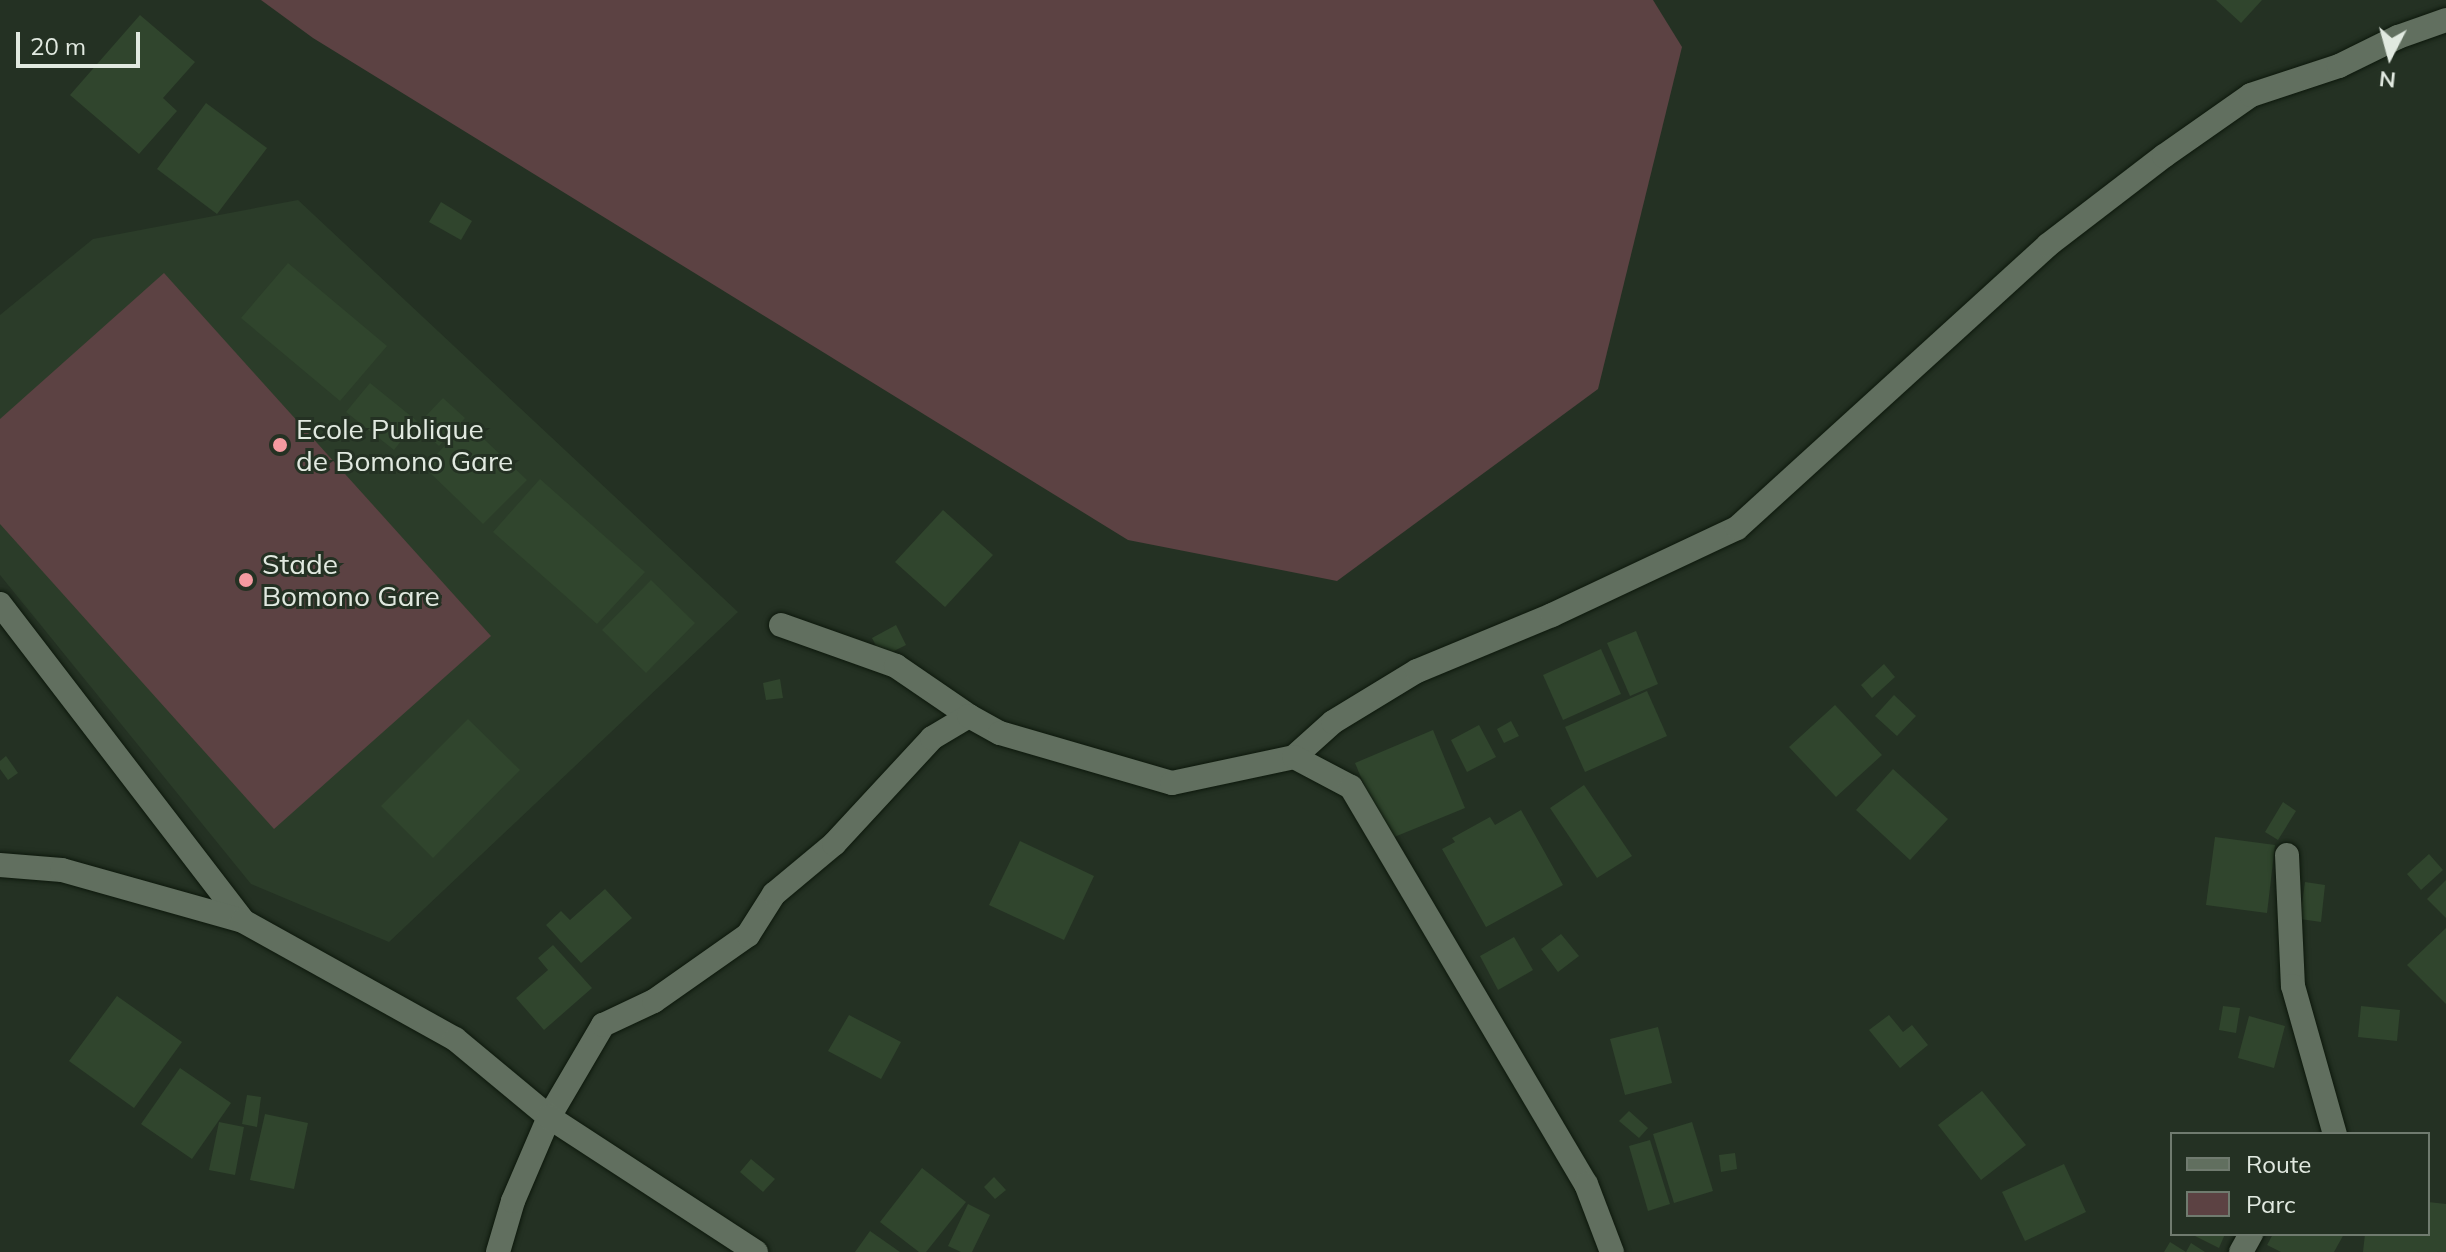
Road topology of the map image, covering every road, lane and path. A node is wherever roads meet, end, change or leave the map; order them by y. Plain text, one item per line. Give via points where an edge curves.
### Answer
1 (2446, 20) edge
2 (0, 604) edge
3 (781, 625) dead end
4 (969, 716) junction
5 (1294, 757) junction
6 (2287, 855) dead end
7 (0, 865) edge
8 (243, 921) junction
9 (549, 1117) junction
10 (2334, 1132) edge
11 (498, 1252) edge
12 (756, 1252) edge
13 (1612, 1252) edge

1 - 5 street via 2339,66 2251,95 2176,148 2048,245 1737,528 1417,671 1333,722
2 - 8 street
3 - 4 street via 896,666
4 - 5 street via 1000,733 1172,783
4 - 9 street via 932,738 834,844 774,894 748,935 654,1001 603,1025
5 - 13 street via 1351,787 1586,1184
6 - 10 street via 2293,986
7 - 8 street via 62,870
8 - 9 street via 455,1039
9 - 11 street
9 - 12 street

